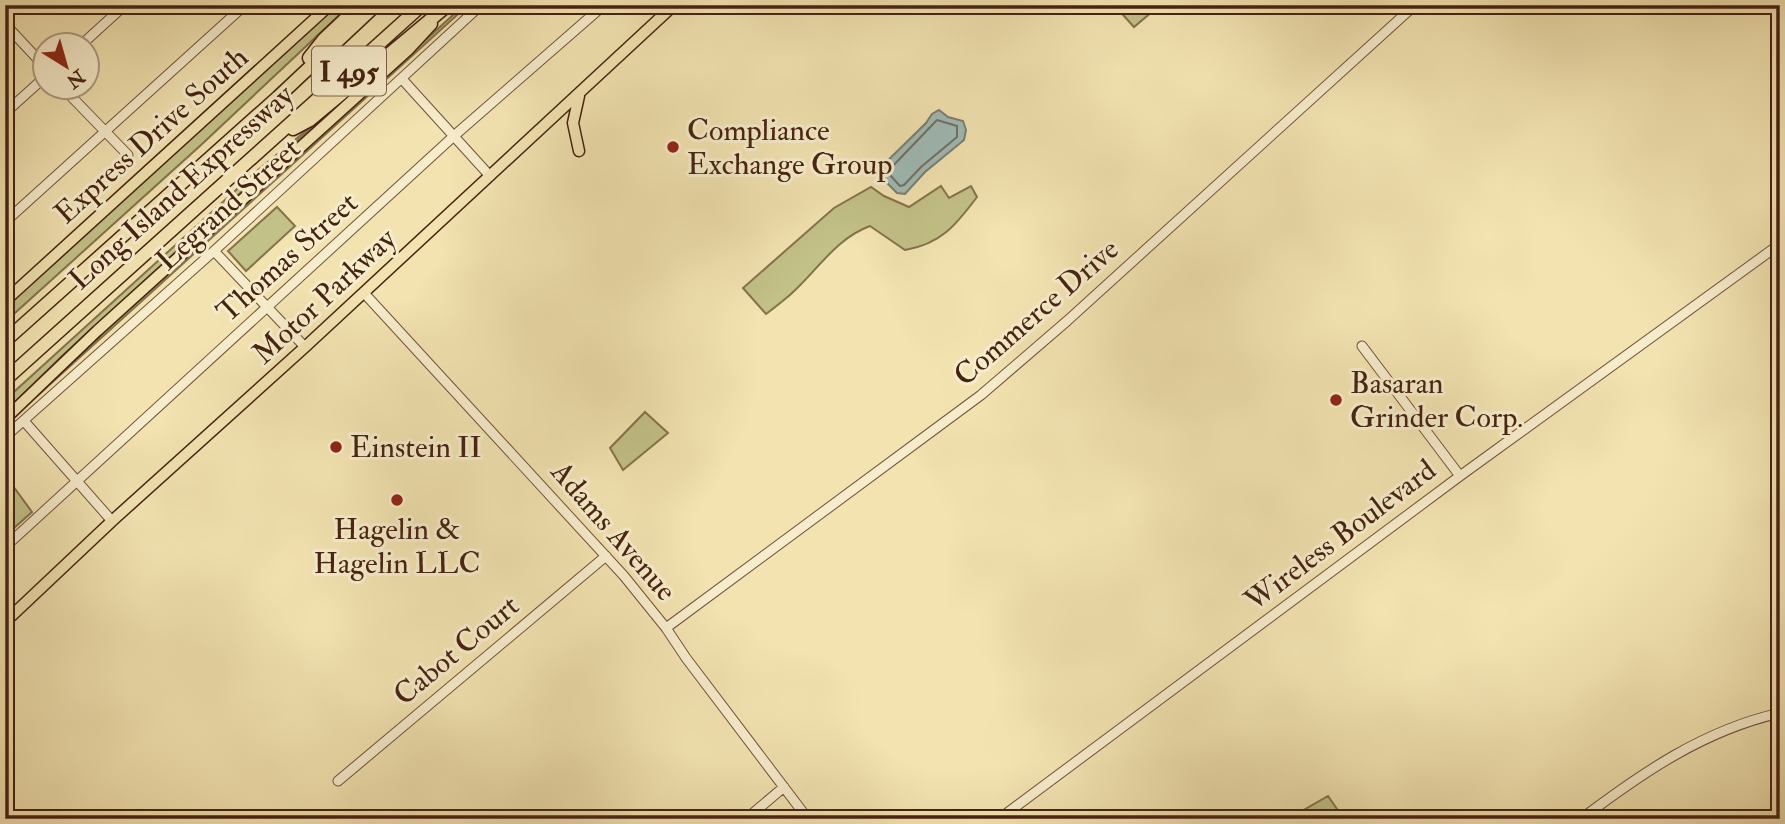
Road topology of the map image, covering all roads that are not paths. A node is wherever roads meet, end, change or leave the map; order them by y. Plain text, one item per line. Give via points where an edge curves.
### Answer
1 (125, 5) edge
2 (244, 5) edge
3 (330, 5) edge
4 (360, 5) edge
5 (376, 5) edge
6 (422, 5) edge
7 (449, 5) edge
8 (481, 5) edge
9 (604, 5) edge
10 (674, 5) edge
11 (1415, 5) edge
12 (5, 24) edge
13 (95, 32) edge
14 (32, 53) edge
15 (402, 79) junction
16 (32, 89) edge
17 (581, 92) junction
18 (278, 97) junction
19 (77, 102) edge
20 (5, 113) edge
21 (105, 133) junction
22 (455, 135) junction
23 (278, 137) junction
24 (579, 151) dead end
25 (128, 155) dead end
26 (491, 176) junction
27 (5, 222) edge
28 (1780, 244) edge
29 (214, 251) junction
30 (364, 293) junction
31 (5, 301) edge
32 (268, 308) junction
33 (5, 341) edge
34 (1362, 346) dead end
35 (306, 347) junction
36 (5, 380) edge
37 (5, 419) edge
38 (24, 421) junction
39 (5, 437) edge
40 (1460, 476) junction
41 (78, 482) junction
42 (112, 521) junction
43 (5, 547) edge
44 (606, 556) junction
45 (5, 621) edge
46 (666, 628) junction
47 (1780, 713) edge
48 (338, 781) dead end
49 (784, 787) junction
50 (746, 819) edge
51 (808, 819) edge
52 (999, 819) edge
53 (1581, 819) edge

1 - 13 street
2 - 21 street
3 - 31 main road, Express Drive South
4 - 18 highway via 324,39
5 - 18 highway, Long Island Expressway / I 495
6 - 23 highway, Long Island Expressway / I 495
7 - 23 highway via 310,120
7 - 37 main road via 408,50
8 - 15 street, Legrand Street
9 - 22 street, Thomas Street
10 - 17 main road, Motor Parkway
11 - 46 street, Commerce Drive via 981,395
12 - 14 street
15 - 22 street
15 - 29 street, Legrand Street
16 - 20 street
17 - 24 main road via 573,122
17 - 26 main road, Motor Parkway
18 - 33 highway, Long Island Expressway / I 495
19 - 21 street
21 - 25 street
21 - 27 street
22 - 26 street
22 - 32 street, Thomas Street
23 - 36 highway, Long Island Expressway / I 495
26 - 30 main road, Motor Parkway
28 - 40 street, Wireless Boulevard
29 - 32 street
29 - 38 street, Legrand Street
30 - 35 main road, Motor Parkway
30 - 44 street, Adams Avenue
32 - 35 street
32 - 41 street, Thomas Street
34 - 40 street
35 - 42 main road, Motor Parkway
38 - 39 street, Legrand Street
38 - 41 street
40 - 52 street, Wireless Boulevard
41 - 42 street
41 - 43 street, Thomas Street
42 - 45 main road, Motor Parkway
44 - 46 street, Adams Avenue
44 - 48 street, Cabot Court
46 - 49 street, Adams Avenue
47 - 53 street via 1680,751
49 - 50 street
49 - 51 street, Adams Avenue

